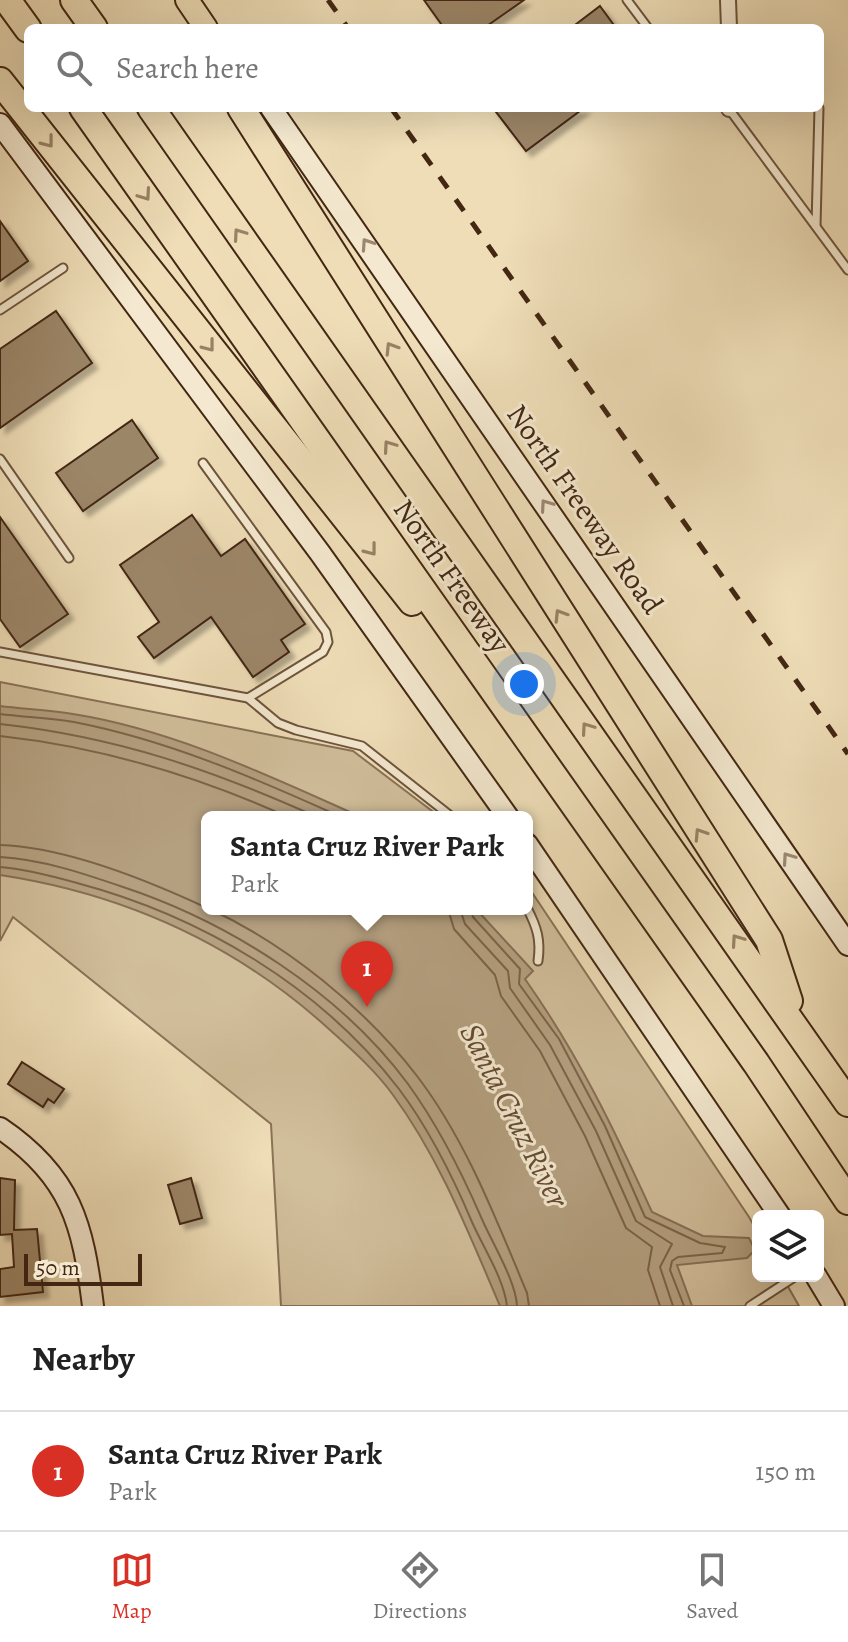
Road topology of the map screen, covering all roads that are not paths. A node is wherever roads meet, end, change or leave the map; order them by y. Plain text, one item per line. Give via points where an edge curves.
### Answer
1 (7, 0) edge
2 (74, 0) edge
3 (187, 0) edge
4 (627, 0) edge
5 (728, 0) edge
6 (24, 24) edge
7 (91, 24) edge
8 (203, 24) edge
9 (645, 24) edge
10 (729, 24) edge
11 (0, 81) edge
12 (24, 111) edge
13 (24, 112) edge
14 (86, 112) edge
15 (154, 112) edge
16 (244, 112) edge
17 (274, 112) edge
18 (731, 112) edge
19 (819, 112) edge
20 (0, 124) edge
21 (816, 227) junction
22 (63, 268) dead end
23 (848, 270) edge
24 (0, 310) edge
25 (0, 459) edge
26 (203, 463) dead end
27 (69, 558) dead end
28 (0, 652) edge
29 (248, 698) junction
30 (444, 811) edge
31 (504, 811) edge
32 (598, 838) junction
33 (533, 853) edge
34 (531, 915) edge
35 (848, 945) edge
36 (538, 961) dead end
37 (798, 1027) junction
38 (848, 1103) edge
39 (0, 1128) edge
40 (848, 1201) edge
41 (776, 1210) edge
42 (787, 1282) edge
43 (820, 1282) edge
44 (93, 1306) edge
45 (750, 1306) edge
46 (834, 1306) edge

1 - 6 highway
2 - 7 highway
3 - 8 main road
4 - 9 lane
5 - 10 street
11 -> 12 highway
13 -> 32 highway
14 -> 32 highway, North Freeway
37 -> 15 highway, North Freeway
37 -> 16 highway via 769,940
35 -> 17 main road, North Freeway Road
18 - 21 lane
19 - 21 lane
20 - 31 main road via 320,553
21 - 23 lane
22 - 24 lane
25 - 27 lane
26 - 29 lane via 326,632 328,642 323,652
28 - 29 lane
29 - 30 lane via 278,723 362,746
32 - 40 highway, North Freeway
33 - 41 main road
34 - 36 lane via 537,927
37 - 38 highway, North Freeway
39 - 44 main road via 38,1155 60,1182 87,1251
42 - 45 lane
43 - 46 main road

